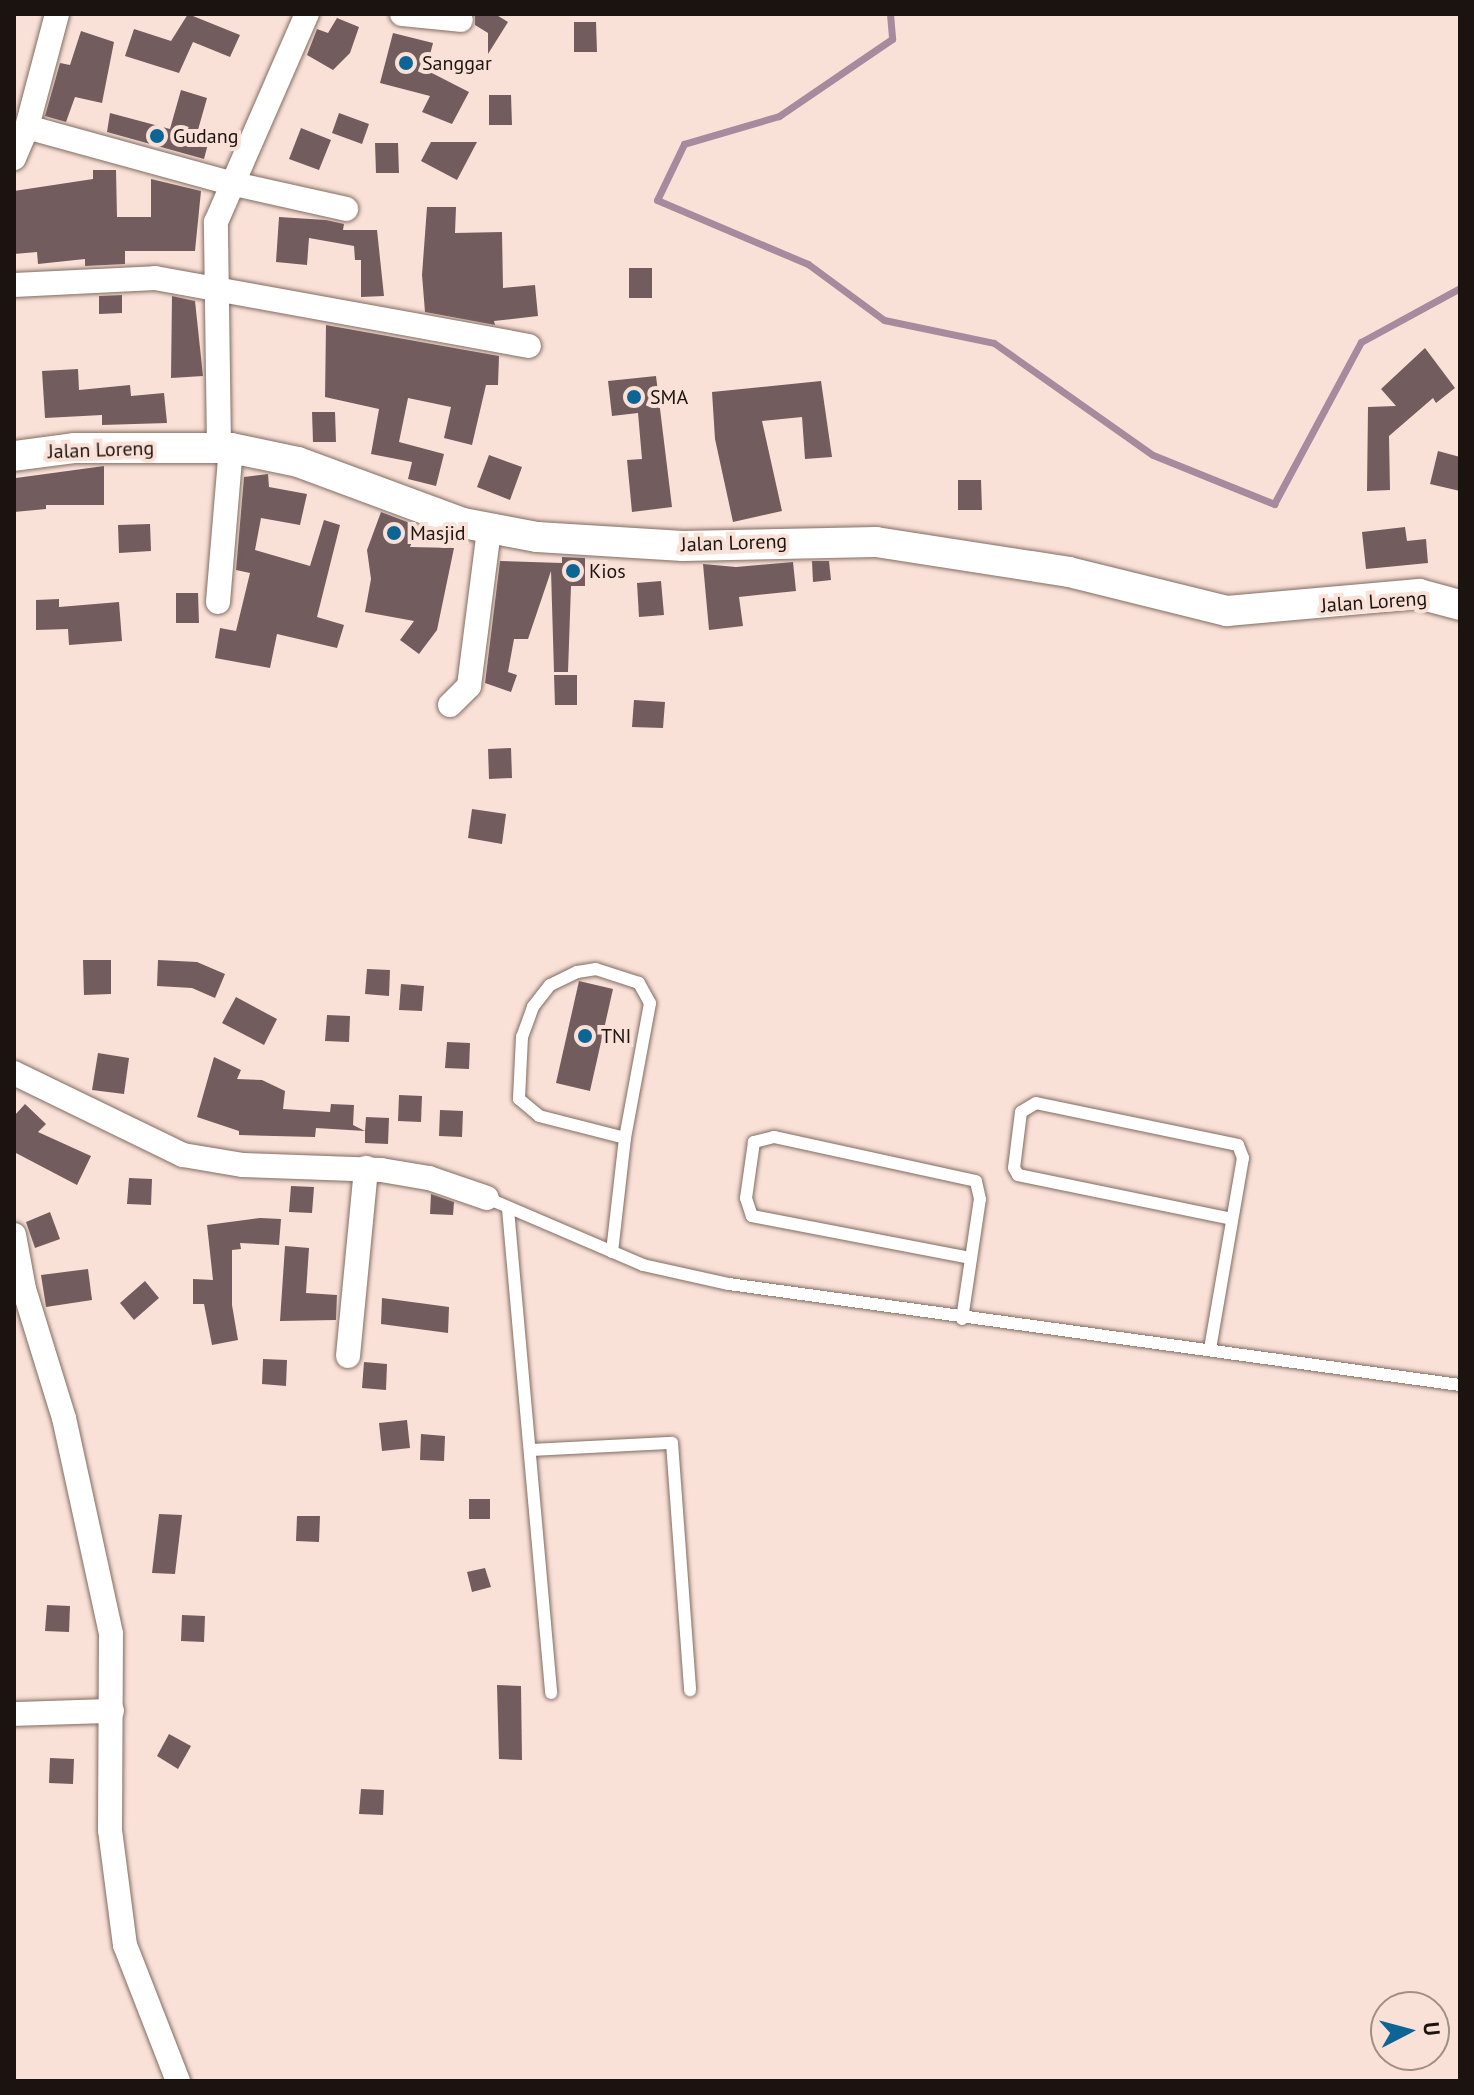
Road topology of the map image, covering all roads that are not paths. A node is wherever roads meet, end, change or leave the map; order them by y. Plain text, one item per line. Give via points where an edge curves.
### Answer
1 (57, 14) edge
2 (307, 14) edge
3 (402, 14) edge
4 (461, 20) dead end
5 (27, 127) junction
6 (14, 158) edge
7 (230, 183) junction
8 (346, 209) dead end
9 (14, 285) edge
10 (214, 290) junction
11 (529, 346) dead end
12 (225, 448) junction
13 (14, 456) edge
14 (489, 530) junction
15 (218, 602) dead end
16 (1460, 605) edge
17 (450, 705) dead end
18 (14, 1073) edge
19 (625, 1138) junction
20 (366, 1168) junction
21 (498, 1204) junction
22 (1232, 1219) junction
23 (14, 1235) edge
24 (612, 1252) junction
25 (971, 1258) junction
26 (962, 1319) junction
27 (1210, 1349) junction
28 (348, 1356) dead end
29 (1460, 1385) edge
30 (532, 1450) junction
31 (690, 1690) dead end
32 (551, 1693) dead end
33 (112, 1711) junction
34 (14, 1714) edge
35 (178, 2081) edge

1 - 5 street
2 - 7 street
3 - 4 street
5 - 6 street
5 - 7 street
7 - 8 street
7 - 10 street via 212,238
9 - 10 street via 155,278
10 - 11 street
10 - 12 street
12 - 13 street, Jalan Loreng via 75,448
12 - 14 street, Jalan Loreng via 298,462
12 - 15 street
14 - 16 street, Jalan Loreng via 683,546 876,542 1069,572 1227,611 1419,594
14 - 17 street via 469,686
18 - 20 street via 183,1155 243,1165
19 - 19 lane via 650,1003 647,992 639,983 596,969 577,972 550,985 533,1007 518,1060 519,1099 539,1116
19 - 24 lane
20 - 21 street via 429,1178
20 - 28 street
21 - 24 lane
21 - 30 lane
22 - 22 lane via 1243,1158 1233,1141 1036,1103 1021,1112 1014,1168 1018,1175
22 - 27 lane
23 - 33 street via 103,1585 111,1634
24 - 26 lane via 643,1265 729,1284
25 - 25 lane via 752,1216 746,1198 754,1142 774,1137 970,1177 980,1187
25 - 26 lane
26 - 27 lane
27 - 29 lane
30 - 31 lane via 672,1443
30 - 32 lane
33 - 34 street
33 - 35 street via 114,1891 132,1967

